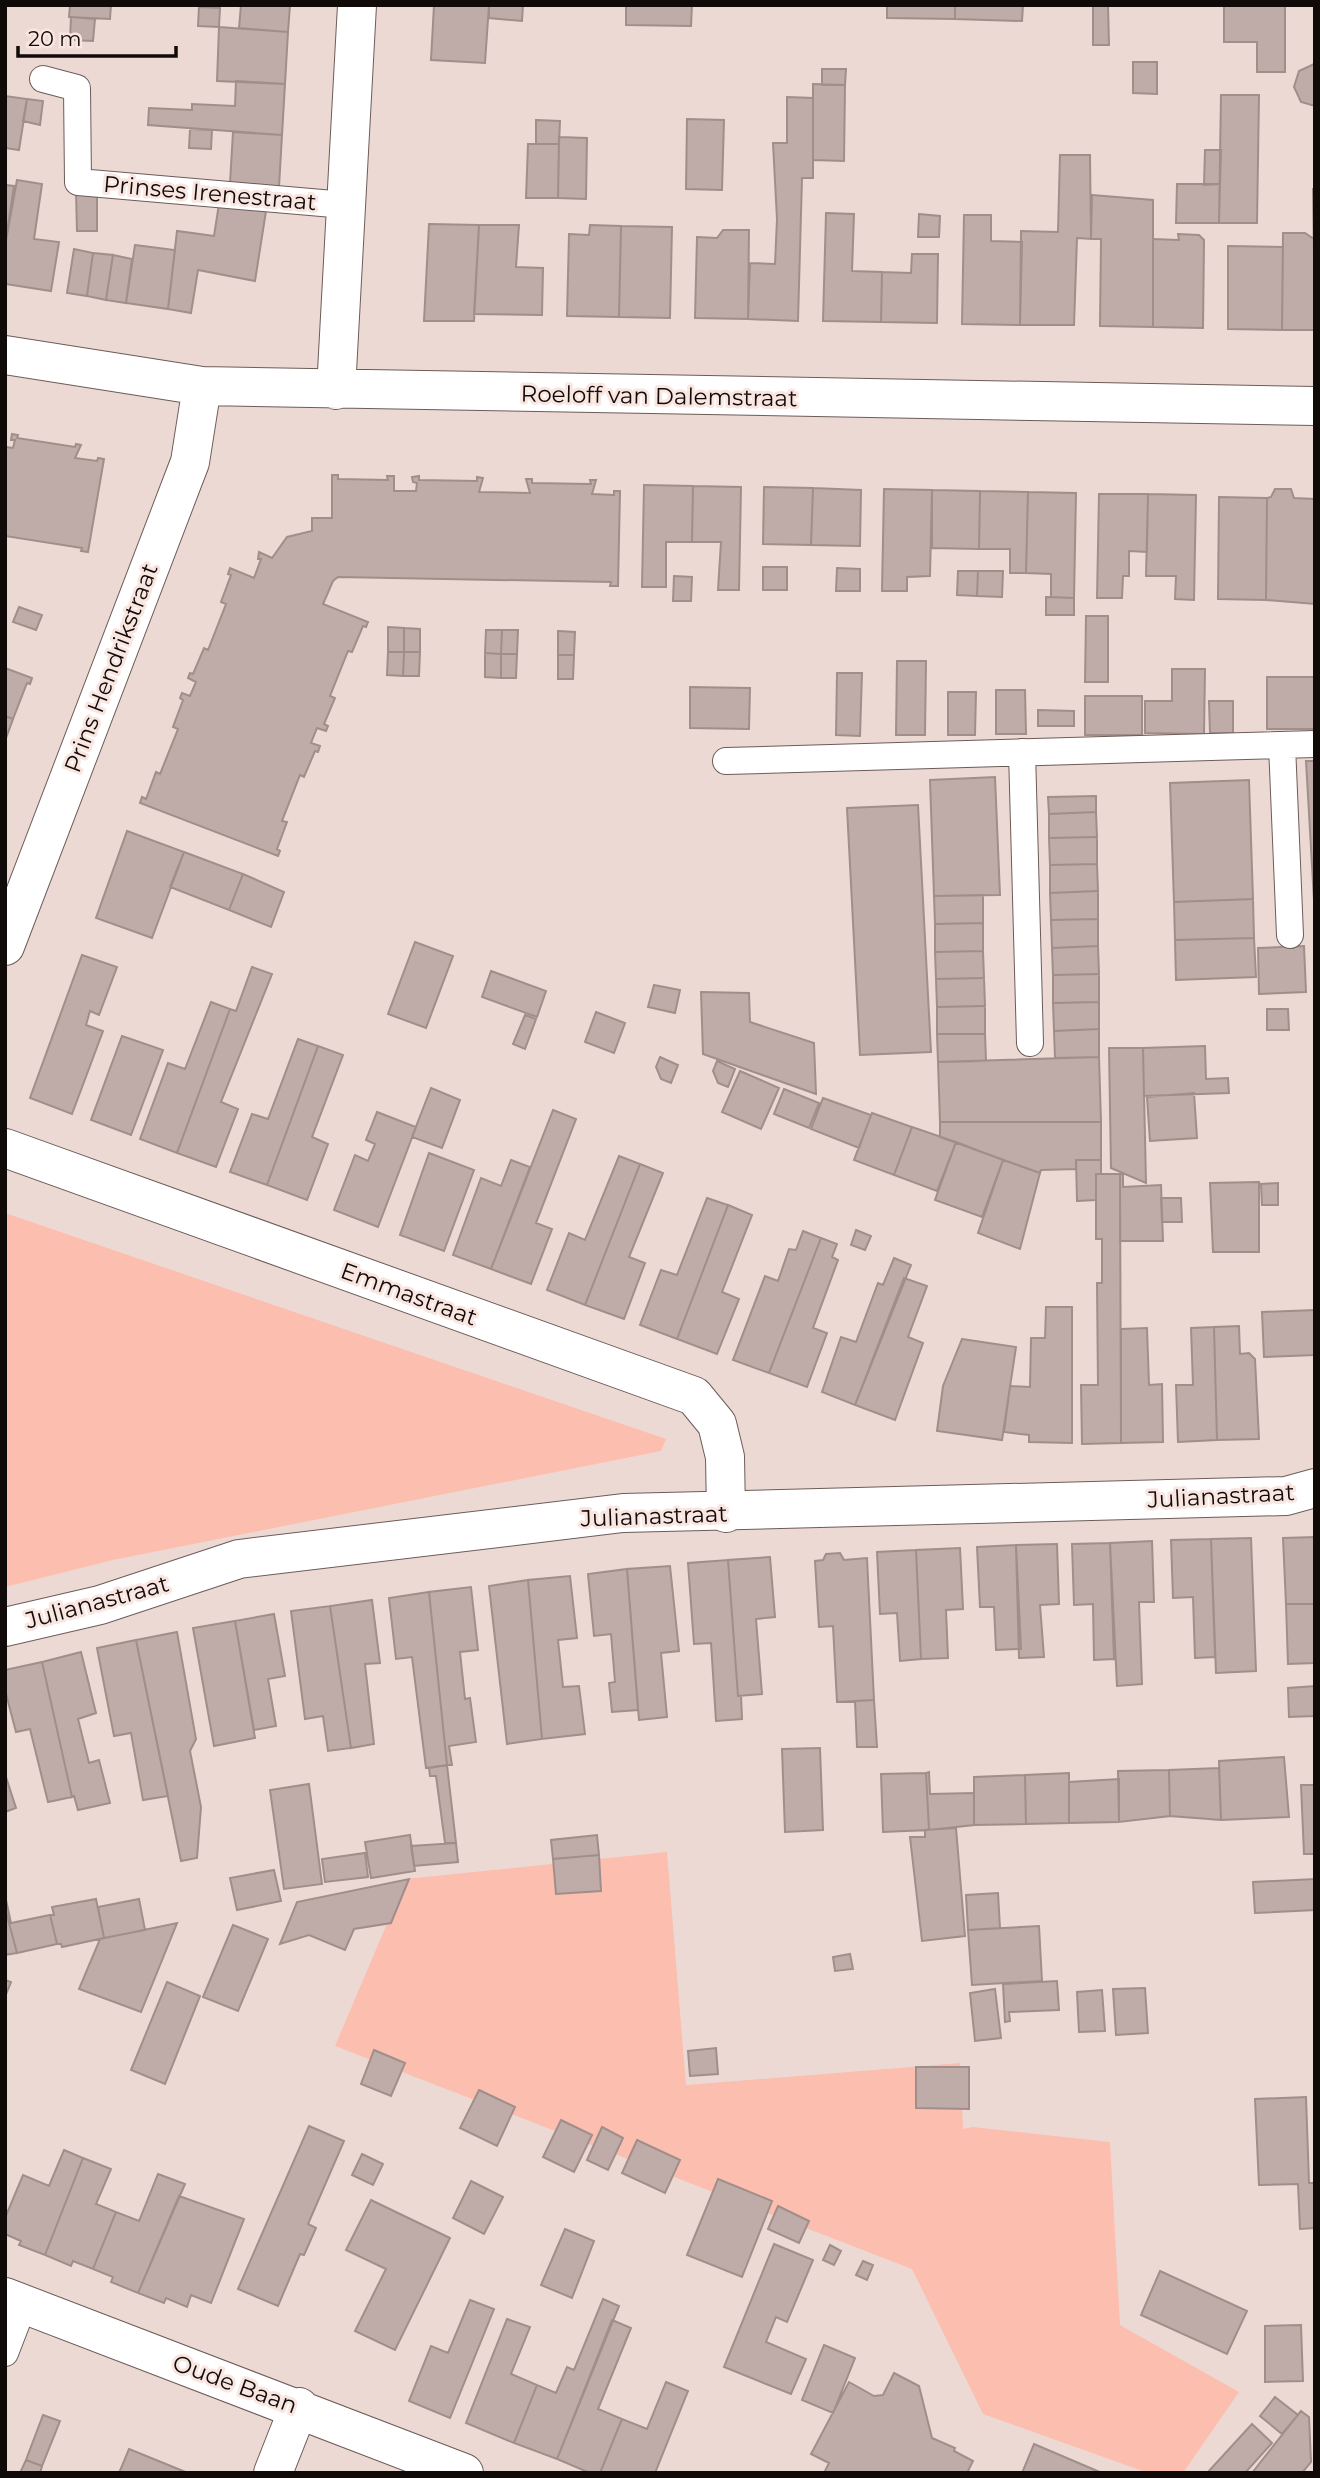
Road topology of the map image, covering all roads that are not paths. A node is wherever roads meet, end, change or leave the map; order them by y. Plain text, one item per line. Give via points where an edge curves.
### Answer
1 (357, 5) edge
2 (43, 79) dead end
3 (345, 205) junction
4 (5, 355) edge
5 (202, 386) junction
6 (335, 390) junction
7 (1315, 406) edge
8 (1315, 744) edge
9 (1282, 745) junction
10 (1022, 752) junction
11 (726, 761) dead end
12 (1290, 935) dead end
13 (5, 946) edge
14 (1030, 1043) dead end
15 (5, 1148) edge
16 (1315, 1488) edge
17 (726, 1513) junction
18 (5, 1627) edge
19 (15, 2301) edge
20 (5, 2353) edge
21 (299, 2407) junction
22 (273, 2473) edge
23 (464, 2473) edge

1 - 3 street, Prinses Irenestraat
2 - 3 lane, Prinses Irenestraat via 77,88 78,182
3 - 6 street, Prinses Irenestraat
4 - 5 street, Roeloff van Dalemstraat
5 - 6 street, Roeloff van Dalemstraat
5 - 13 street, Prins Hendrikstraat via 190,462
6 - 7 street, Roeloff van Dalemstraat
8 - 9 lane
9 - 10 lane
9 - 12 lane
10 - 11 lane
10 - 14 lane
15 - 17 street, Emmastraat via 694,1396 717,1424 725,1457
16 - 17 street, Julianastraat via 1286,1496
17 - 18 street, Julianastraat via 623,1514 239,1559 100,1605
19 - 20 lane
19 - 21 street, Oude Baan
21 - 22 street
21 - 23 street, Oude Baan

